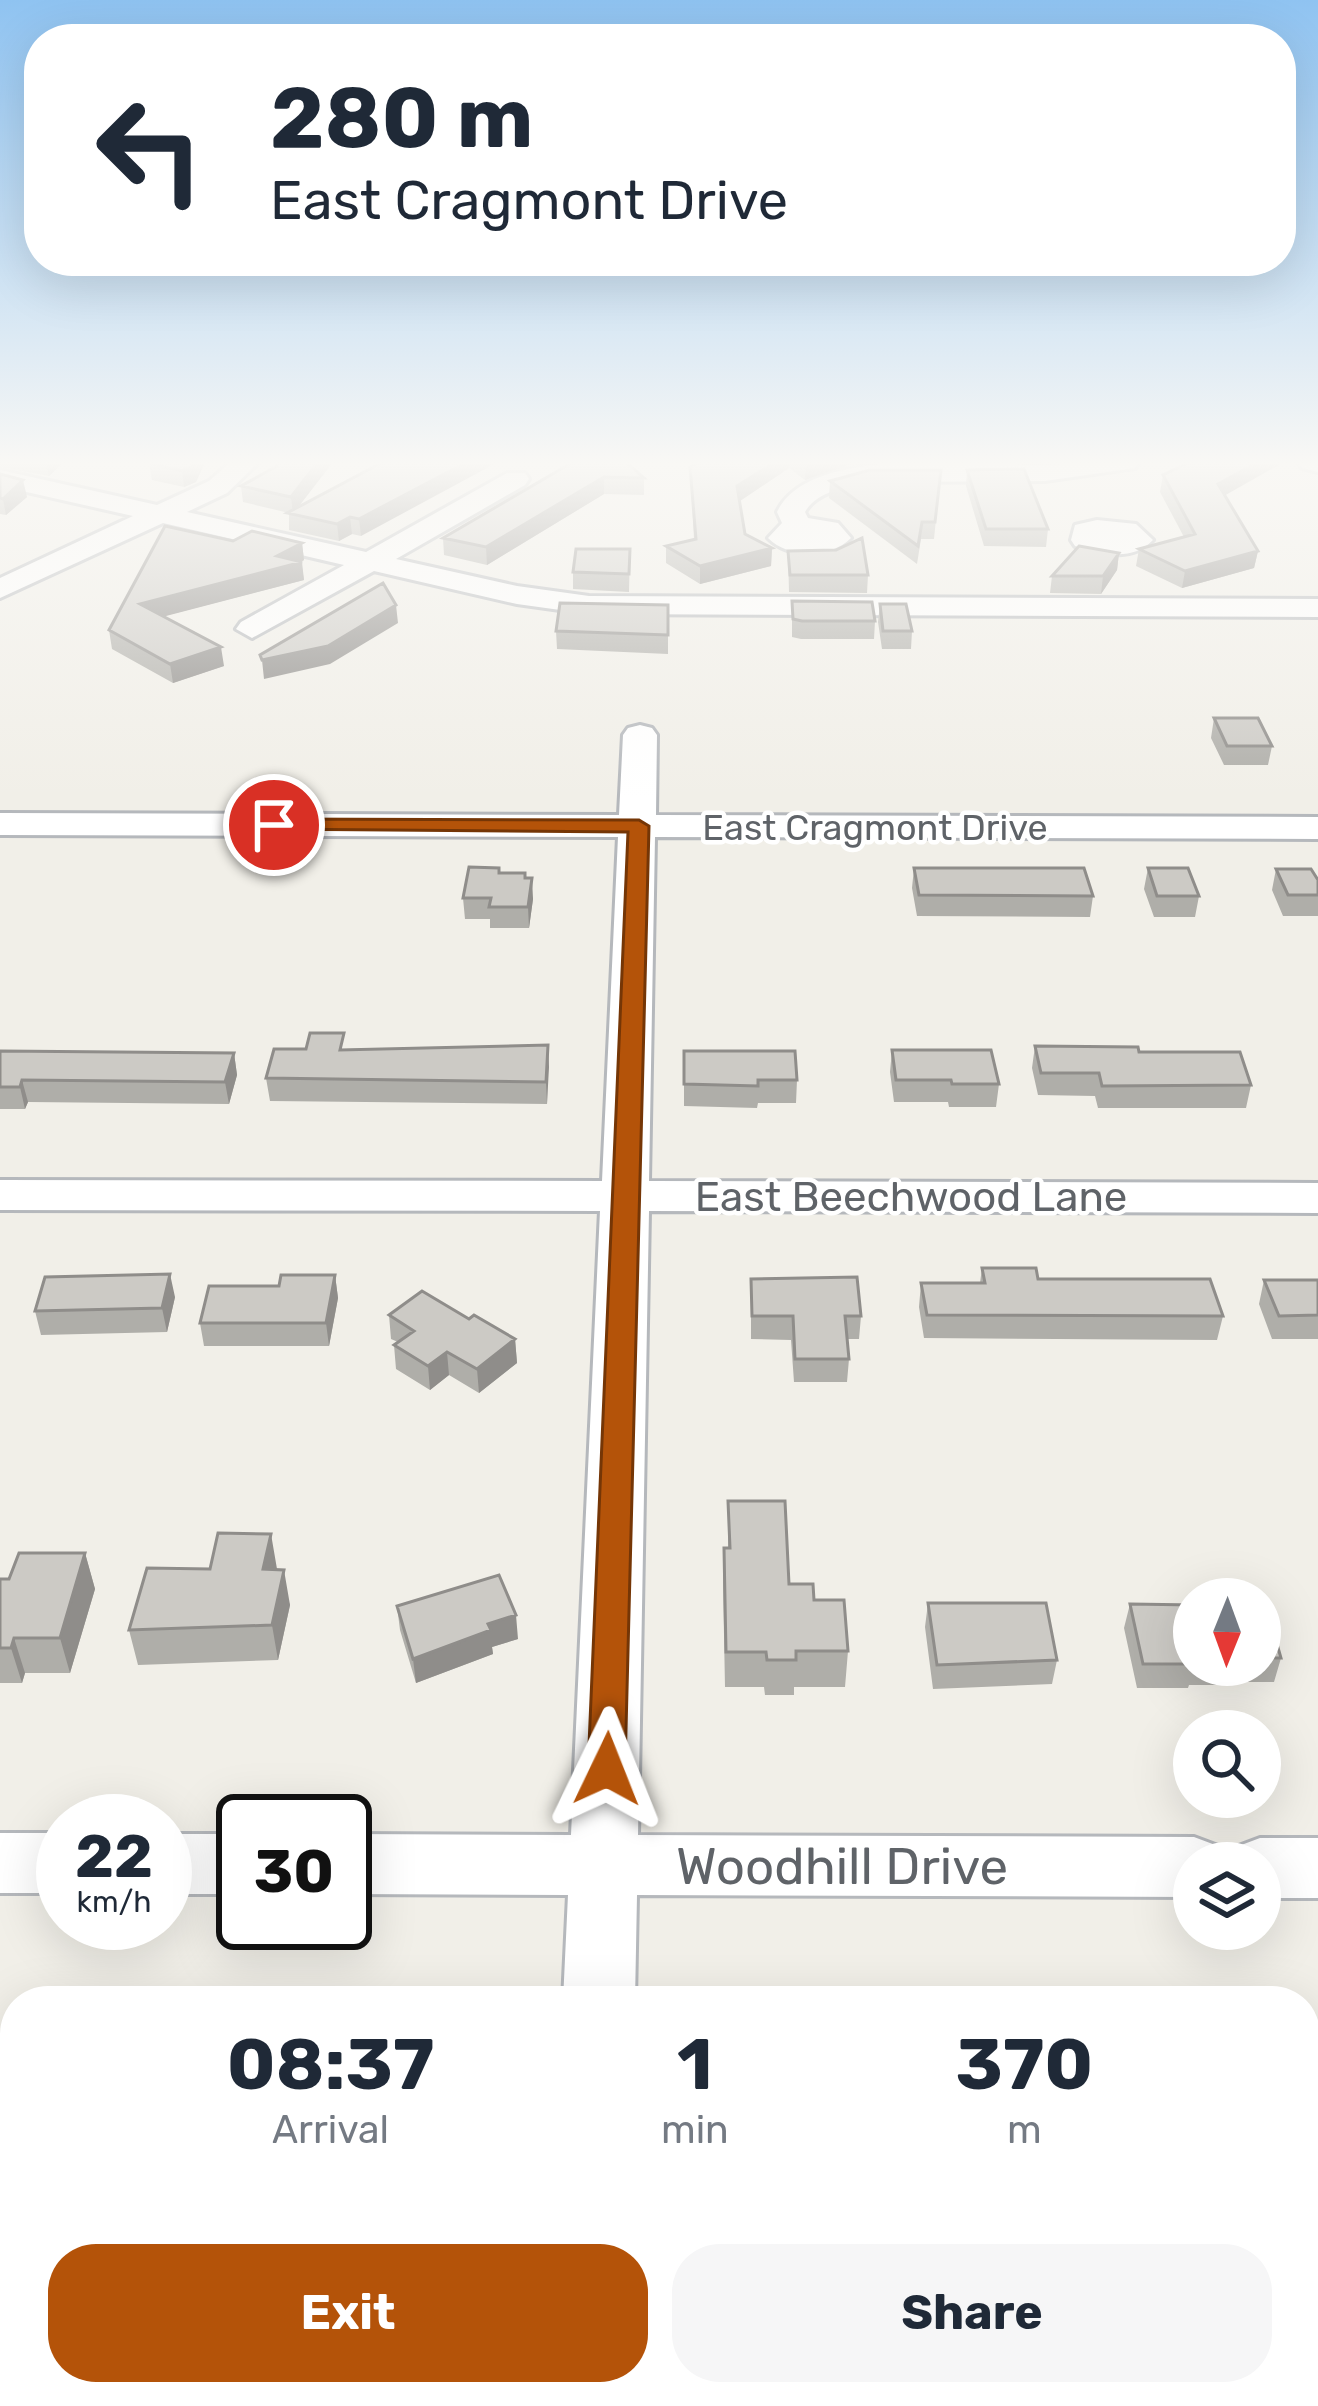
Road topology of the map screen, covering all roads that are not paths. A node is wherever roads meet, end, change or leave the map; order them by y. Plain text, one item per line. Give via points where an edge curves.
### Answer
1 (31, 574) edge
2 (349, 574) edge
3 (426, 574) edge
4 (0, 589) edge
5 (1318, 608) edge
6 (252, 629) dead end
7 (640, 735) dead end
8 (0, 824) edge
9 (639, 826) junction
10 (1318, 827) edge
11 (0, 1195) edge
12 (626, 1197) junction
13 (1318, 1198) edge
14 (0, 1863) edge
15 (36, 1863) edge
16 (372, 1864) edge
17 (603, 1865) junction
18 (1173, 1868) edge
19 (1281, 1868) edge
20 (1318, 1868) edge
21 (599, 1986) edge

1 - 4 street
2 - 6 street
3 - 5 street via 589,605
7 - 9 street
8 - 9 street, East Cragmont Drive
9 - 10 street, East Cragmont Drive
9 - 12 street
11 - 12 street, East Beechwood Lane
12 - 13 street, East Beechwood Lane
12 - 17 street
14 - 15 street
16 - 17 street, Woodhill Drive
17 - 18 street, Woodhill Drive
17 - 21 street
19 - 20 street

